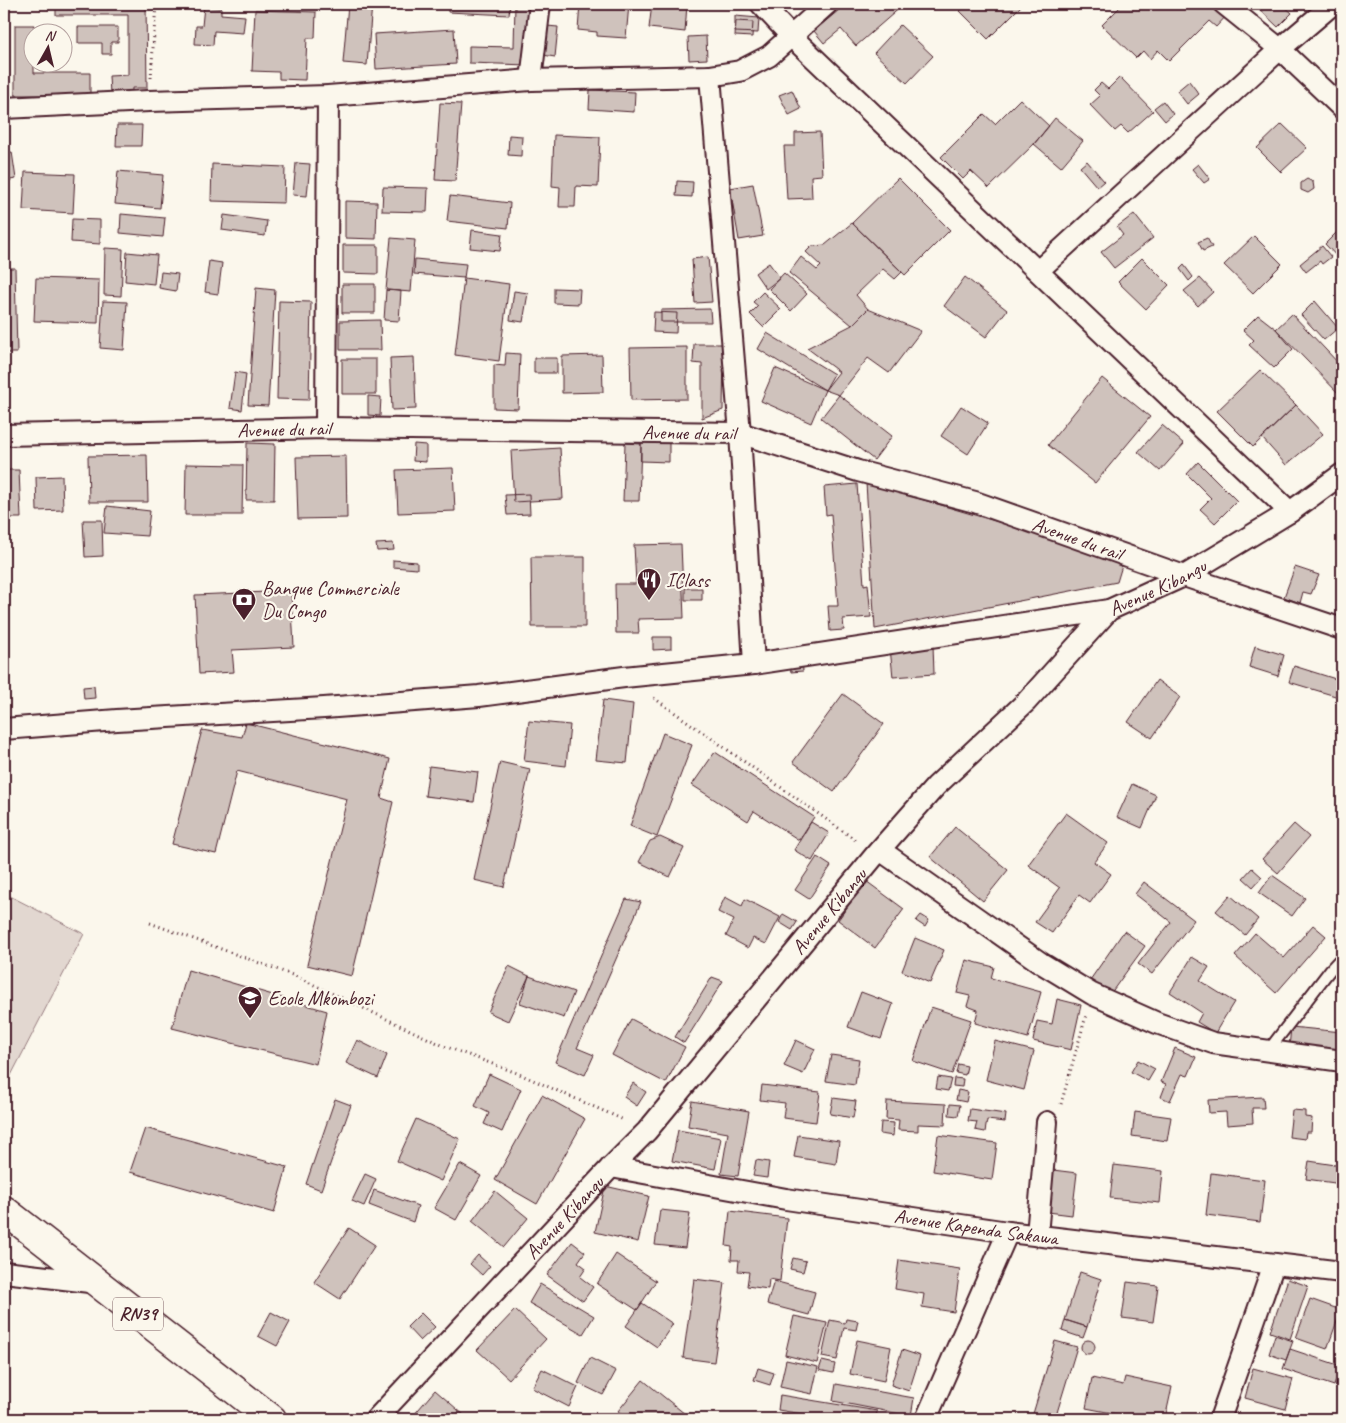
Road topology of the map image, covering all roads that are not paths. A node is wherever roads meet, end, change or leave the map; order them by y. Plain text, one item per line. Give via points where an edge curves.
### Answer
1 (540, 4) edge
2 (761, 4) edge
3 (827, 4) edge
4 (1224, 4) edge
5 (1333, 4) edge
6 (791, 36) junction
7 (1280, 49) junction
8 (710, 76) junction
9 (531, 80) junction
10 (328, 96) junction
11 (4, 108) edge
12 (1342, 108) edge
13 (1038, 270) junction
14 (326, 428) junction
15 (740, 433) junction
16 (4, 435) edge
17 (1342, 474) edge
18 (1290, 512) junction
19 (1184, 576) junction
20 (1110, 610) junction
21 (1342, 630) edge
22 (754, 664) junction
23 (4, 729) edge
24 (878, 852) junction
25 (1342, 957) edge
26 (1268, 1051) junction
27 (1342, 1061) edge
28 (1047, 1122) road end
29 (611, 1167) junction
30 (4, 1210) edge
31 (1008, 1232) junction
32 (1037, 1235) junction
33 (1274, 1264) junction
34 (4, 1272) edge
35 (1342, 1272) edge
36 (100, 1284) junction
37 (272, 1419) edge
38 (376, 1419) edge
39 (926, 1419) edge
40 (1220, 1419) edge

1 - 9 street
2 - 6 street
3 - 6 street
4 - 7 street
5 - 7 street
6 - 8 street via 769,56 740,71
6 - 13 street
7 - 12 street
7 - 13 street
8 - 9 street
8 - 15 street
9 - 10 street
10 - 11 street
10 - 14 street
13 - 18 street
14 - 15 street, Avenue du rail
14 - 16 street, Avenue du rail
15 - 19 street, Avenue du rail via 858,471 975,502
15 - 22 street
17 - 18 street, Avenue Kibangu
18 - 19 street, Avenue Kibangu
19 - 20 street, Avenue Kibangu
19 - 21 street, Avenue du rail
20 - 22 street
20 - 24 street, Avenue Kibangu via 1026,702 936,786
22 - 23 street via 479,696
24 - 26 street via 1092,994 1213,1043
24 - 29 street, Avenue Kibangu via 647,1131
25 - 26 lane
26 - 27 street
28 - 32 street
29 - 31 street, Avenue Kapenda Sakawa via 786,1199
29 - 38 street, Avenue Kibangu
30 - 36 highway, RN39
31 - 32 street, Avenue Kapenda Sakawa
31 - 39 street
32 - 33 street, Avenue Kapenda Sakawa
33 - 35 street, Avenue Kapenda Sakawa
33 - 40 street
34 - 36 street
36 - 37 highway, RN39

